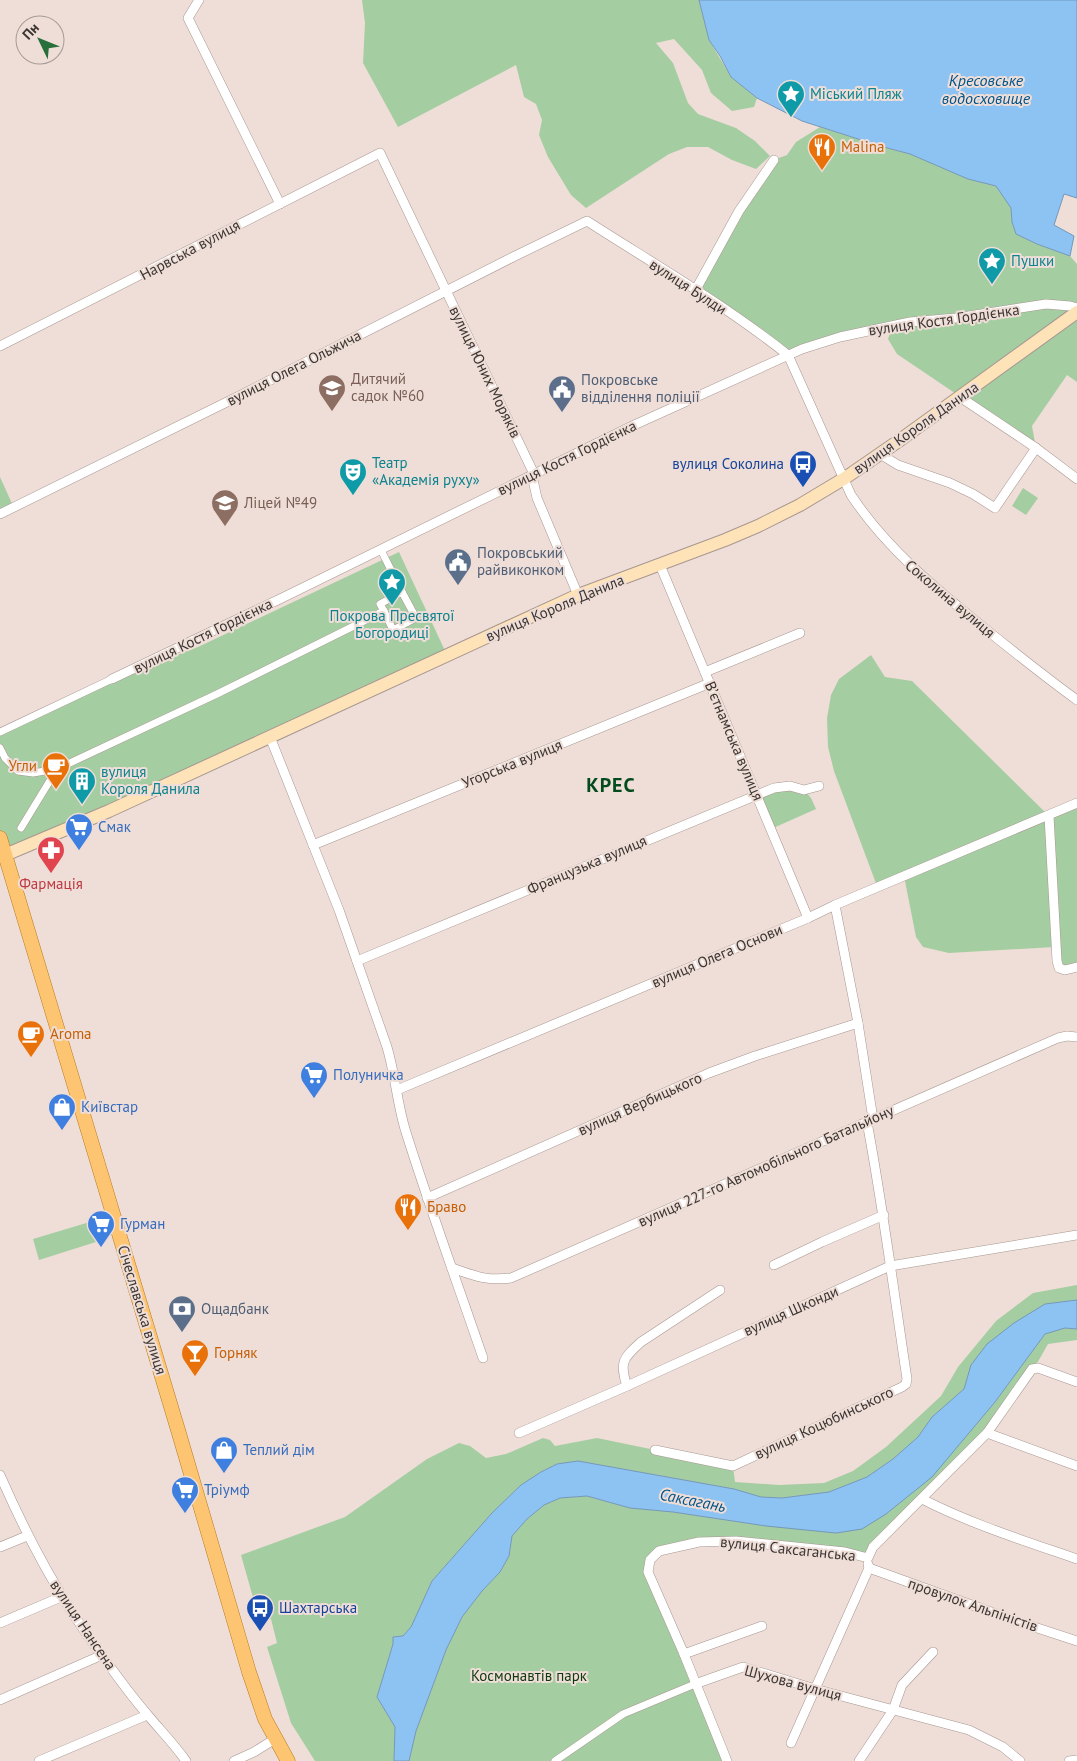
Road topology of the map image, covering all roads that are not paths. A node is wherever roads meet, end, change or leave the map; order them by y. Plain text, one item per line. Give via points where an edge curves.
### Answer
1 (200, 0) edge
2 (380, 153) joint
3 (774, 160) dead end
4 (280, 204) junction
5 (587, 221) joint
6 (695, 290) junction
7 (446, 291) junction
8 (1077, 308) edge
9 (1077, 312) edge
10 (0, 346) edge
11 (788, 355) junction
12 (960, 397) junction
13 (1036, 448) junction
14 (880, 454) junction
15 (534, 474) junction
16 (844, 478) junction
17 (1077, 479) edge
18 (0, 514) edge
19 (381, 550) junction
20 (660, 565) junction
21 (402, 592) junction
22 (578, 595) junction
23 (384, 611) junction
24 (800, 633) dead end
25 (705, 672) junction
26 (112, 679) joint
27 (710, 683) junction
28 (1077, 700) edge
29 (0, 732) edge
30 (270, 737) junction
31 (0, 748) edge
32 (57, 769) junction
33 (819, 786) dead end
34 (757, 795) junction
35 (1077, 803) edge
36 (1049, 816) junction
37 (21, 828) dead end
38 (0, 838) edge
39 (313, 845) junction
40 (2, 856) edge
41 (835, 905) junction
42 (808, 918) junction
43 (357, 961) junction
44 (1077, 967) edge
45 (858, 1022) junction
46 (1077, 1037) edge
47 (397, 1090) junction
48 (870, 1121) junction
49 (427, 1198) junction
50 (884, 1215) junction
51 (1077, 1235) edge
52 (774, 1265) dead end
53 (890, 1266) junction
54 (452, 1268) junction
55 (720, 1290) dead end
56 (483, 1358) dead end
57 (1077, 1382) edge
58 (628, 1386) junction
59 (519, 1433) dead end
60 (987, 1433) junction
61 (654, 1450) dead end
62 (1077, 1466) edge
63 (0, 1475) edge
64 (922, 1499) junction
65 (27, 1536) junction
66 (0, 1547) edge
67 (868, 1558) junction
68 (1077, 1559) edge
69 (869, 1568) junction
70 (61, 1597) junction
71 (0, 1623) edge
72 (762, 1626) dead end
73 (1077, 1641) edge
74 (933, 1652) dead end
75 (684, 1654) junction
76 (102, 1655) junction
77 (695, 1684) junction
78 (815, 1689) junction
79 (0, 1700) edge
80 (893, 1710) junction
81 (147, 1715) junction
82 (275, 1739) junction
83 (792, 1743) dead end
84 (1077, 1760) edge
85 (39, 1761) edge
86 (186, 1761) edge
87 (234, 1761) edge
88 (288, 1761) edge
89 (555, 1761) edge
90 (726, 1761) edge
91 (859, 1761) edge
92 (1020, 1761) edge
93 (1069, 1761) edge

1 - 4 street via 188,18
2 - 4 street, Нарвська вулиця
2 - 7 street, вулиця Юних Моряків
3 - 6 street via 739,211
4 - 10 street, Нарвська вулиця
5 - 6 street, вулиця Булди
5 - 7 street, вулиця Олега Ольжича
6 - 11 street, вулиця Булди
7 - 15 street, вулиця Юних Моряків
7 - 18 street, вулиця Олега Ольжича
8 - 11 street, вулиця Костя Гордієнка via 1046,304 893,324 819,343
9 - 12 main road, вулиця Короля Данила
11 - 15 street, вулиця Костя Гордієнка
11 - 16 street, Соколина вулиця
12 - 13 street
12 - 14 main road, вулиця Короля Данила
13 - 14 street via 996,508 950,483 898,465
13 - 17 street
14 - 16 main road, вулиця Короля Данила
15 - 19 street, вулиця Костя Гордієнка
15 - 22 street, вулиця Юних Моряків via 535,493
16 - 20 main road, вулиця Короля Данила via 758,526
16 - 28 street, Соколина вулиця via 859,507 903,559 969,616
19 - 21 street
19 - 26 street, вулиця Костя Гордієнка
20 - 22 main road, вулиця Короля Данила
20 - 25 street, Вʼєтнамська вулиця
21 - 23 street via 380,604
21 - 23 street via 416,618 393,630
22 - 30 main road, вулиця Короля Данила
23 - 32 street
24 - 25 street
25 - 27 street, Вʼєтнамська вулиця
26 - 29 street, вулиця Костя Гордієнка
27 - 34 street, Вʼєтнамська вулиця
27 - 39 street, Угорська вулиця
30 - 39 street
30 - 40 main road, вулиця Короля Данила
31 - 32 street via 18,771 34,773
32 - 37 street
33 - 34 street, Французька вулиця via 804,790 790,786 774,788
34 - 42 street, Вʼєтнамська вулиця
34 - 43 street, Французька вулиця
35 - 36 street, вулиця Олега Основи
36 - 41 street, вулиця Олега Основи
36 - 44 street via 1057,961 1059,968 1065,970
38 - 40 main road, Січеславська вулиця
39 - 43 street
40 - 82 main road, Січеславська вулиця via 258,1702
41 - 42 street, вулиця Олега Основи
41 - 45 street
42 - 47 street, вулиця Олега Основи
43 - 47 street via 393,1067
45 - 48 street
45 - 49 street, вулиця Вербицького via 709,1073
46 - 48 street, вулиця 227-го Автомобільного Батальйону via 1058,1038
47 - 49 street via 404,1127
48 - 50 street
48 - 54 street, вулиця 227-го Автомобільного Батальйону via 511,1278 495,1280
49 - 54 street
50 - 52 street
50 - 53 street
51 - 53 street, вулиця Шконди
53 - 58 street, вулиця Шконди
53 - 61 street, вулиця Коцюбинського via 906,1384 733,1466
54 - 56 street
55 - 58 street via 633,1348 622,1364
57 - 60 street, вулиця Саксаганська via 1032,1369
58 - 59 street, вулиця Шконди
60 - 62 street
60 - 64 street, вулиця Саксаганська
63 - 65 street, вулиця Нансена
64 - 67 street, вулиця Саксаганська via 874,1547
64 - 68 street via 980,1525
65 - 66 street
65 - 70 street, вулиця Нансена
67 - 69 street
67 - 75 street, вулиця Саксаганська via 846,1552 736,1541 699,1542 659,1552 650,1560 648,1572
69 - 73 street, провулок Альпіністів
69 - 78 street
70 - 71 street
70 - 76 street, вулиця Нансена
72 - 75 street
74 - 80 street via 902,1685
75 - 77 street, вулиця Саксаганська
76 - 79 street
76 - 81 street, вулиця Нансена
77 - 78 street, Шухова вулиця via 743,1667
77 - 89 street via 623,1714
77 - 90 street, вулиця Саксаганська
78 - 80 street, Шухова вулиця
78 - 83 street
80 - 91 street
80 - 92 street, Шухова вулиця via 969,1730 1003,1747
81 - 85 street
81 - 86 street, вулиця Нансена
82 - 87 street
82 - 88 main road, Січеславська вулиця
84 - 93 street

